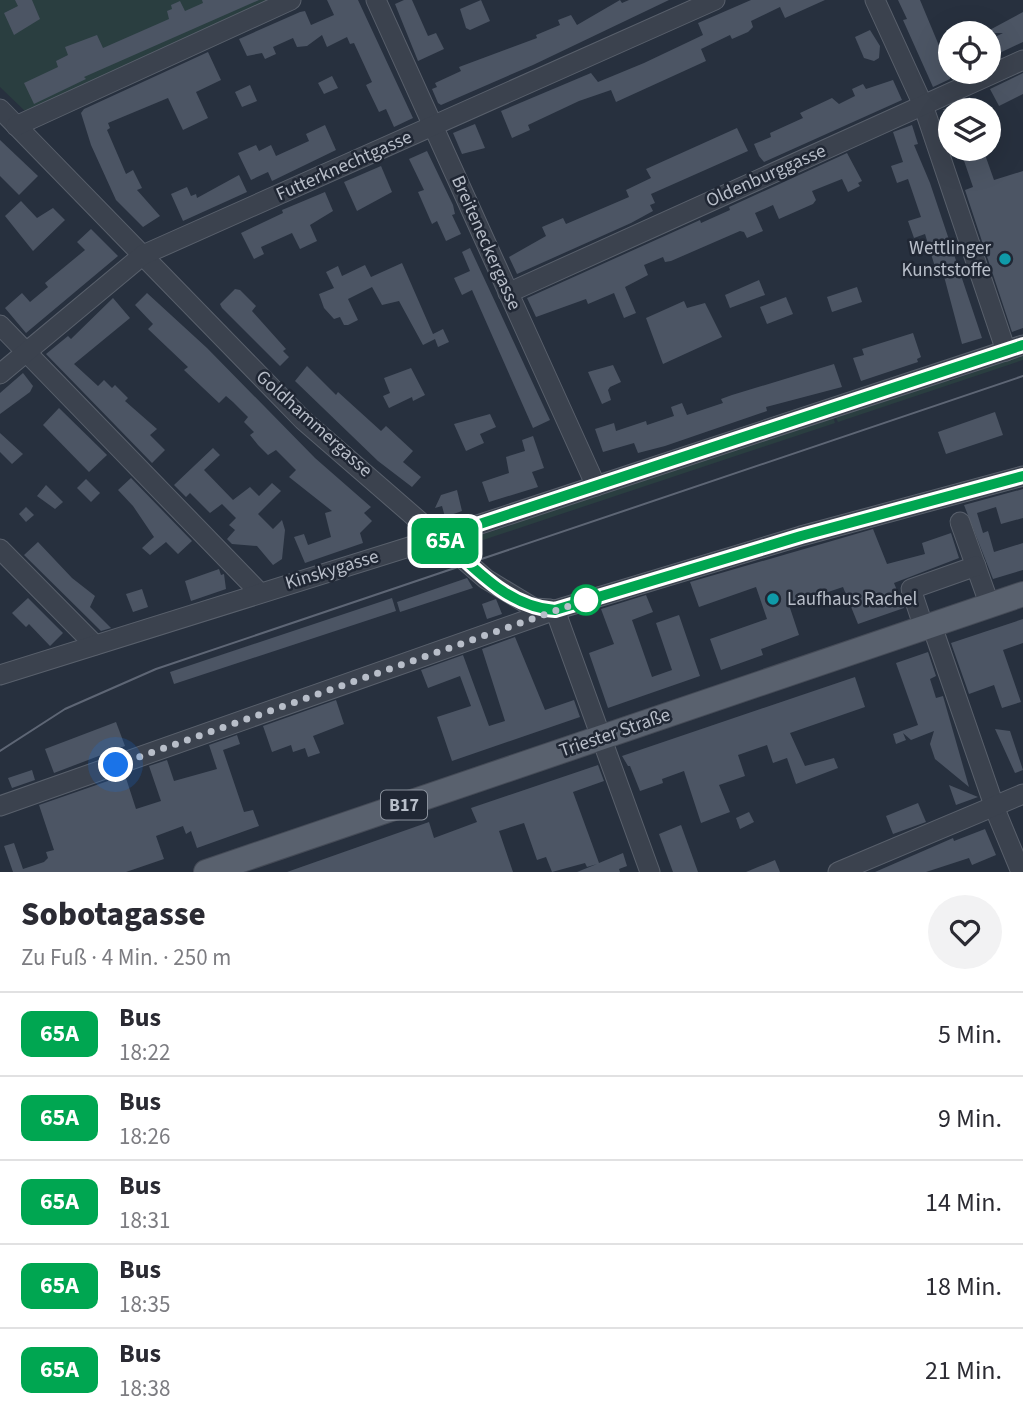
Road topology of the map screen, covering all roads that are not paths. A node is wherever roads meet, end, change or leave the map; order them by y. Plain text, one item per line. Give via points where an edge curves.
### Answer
1 (291, 0) edge
2 (376, 0) edge
3 (715, 0) edge
4 (875, 0) edge
5 (1023, 60) edge
6 (923, 105) junction
7 (0, 109) edge
8 (16, 126) junction
9 (434, 126) junction
10 (143, 255) junction
11 (509, 293) junction
12 (0, 325) edge
13 (1014, 348) edge
14 (27, 352) junction
15 (0, 374) edge
16 (1023, 476) edge
17 (596, 486) junction
18 (960, 522) dead end
19 (440, 537) junction
20 (0, 549) edge
21 (976, 566) junction
22 (260, 593) junction
23 (1023, 594) edge
24 (990, 606) junction
25 (555, 610) junction
26 (928, 627) junction
27 (95, 645) junction
28 (0, 675) edge
29 (602, 737) junction
30 (1023, 794) edge
31 (0, 806) edge
32 (994, 806) junction
33 (206, 872) edge
34 (650, 872) edge
35 (838, 872) edge
36 (1021, 872) edge

1 - 8 street
2 - 9 street, Breiteneckergasse
3 - 9 street, Futterknechtgasse
4 - 6 street
5 - 6 street, Oldenburggasse
6 - 11 street, Oldenburggasse
6 - 13 street
7 - 8 street, Goldhammergasse
8 - 10 street, Goldhammergasse
9 - 10 street, Futterknechtgasse
9 - 11 street, Breiteneckergasse
10 - 14 street, Futterknechtgasse
10 - 19 street, Goldhammergasse via 303,420
11 - 17 street, Breiteneckergasse
12 - 14 street
13 - 17 street, Kinskygasse
14 - 15 street, Futterknechtgasse
14 - 22 street
16 - 25 street
17 - 19 street, Kinskygasse
18 - 21 street
19 - 22 street, Kinskygasse
19 - 25 street, Goldhammergasse via 495,586 534,608
20 - 27 street
21 - 24 street
21 - 26 street via 911,589
22 - 27 street, Kinskygasse
23 - 24 main road, Triester Straße / B17
24 - 26 main road, Triester Straße / B17
25 - 29 street
25 - 31 street
26 - 29 main road, Triester Straße / B17
26 - 32 street
27 - 28 street, Kinskygasse
29 - 33 main road, Triester Straße / B17
29 - 34 street
30 - 32 street
32 - 35 street
32 - 36 street

